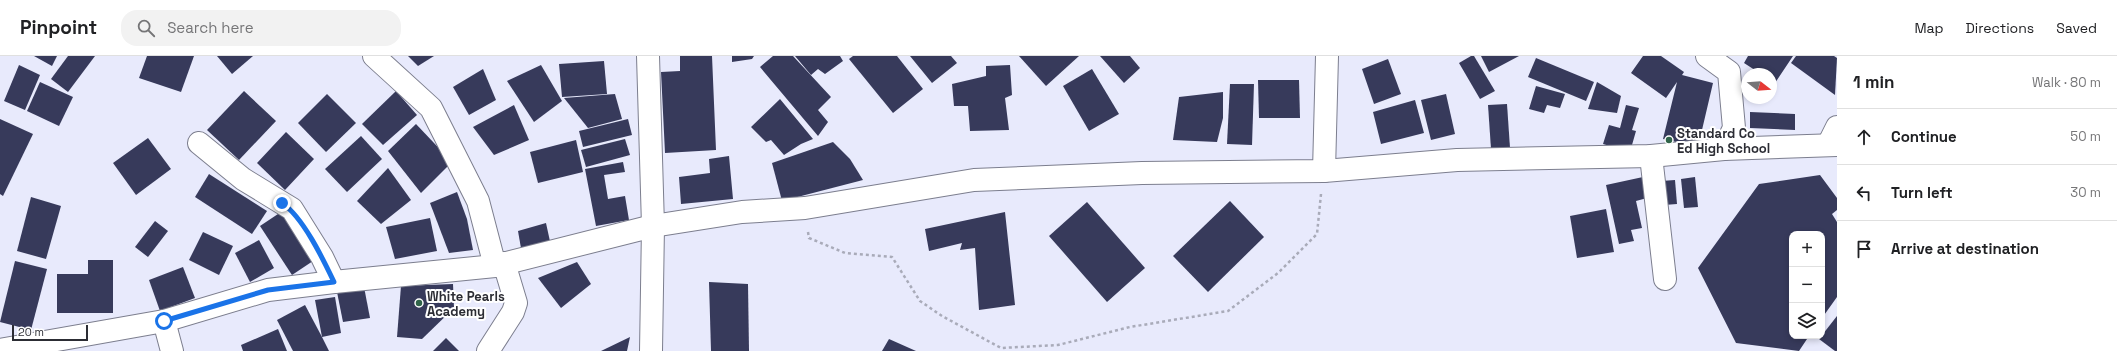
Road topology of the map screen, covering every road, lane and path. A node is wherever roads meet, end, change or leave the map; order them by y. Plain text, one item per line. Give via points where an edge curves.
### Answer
1 (374, 56) edge
2 (648, 56) edge
3 (1327, 56) edge
4 (1707, 56) edge
5 (1834, 139) edge
6 (199, 143) dead end
7 (1724, 149) junction
8 (1651, 156) junction
9 (1324, 171) junction
10 (805, 208) junction
11 (653, 226) junction
12 (500, 265) junction
13 (1665, 279) dead end
14 (334, 282) junction
15 (164, 321) junction
16 (0, 350) edge
17 (172, 351) edge
18 (488, 351) edge
19 (651, 351) edge

1 - 12 street via 431,108 478,201
2 - 11 street
3 - 9 street
4 - 7 street via 1729,72 1734,128
5 - 7 street
6 - 14 street via 243,179 292,209 322,257
7 - 8 street
8 - 9 street via 1457,160
8 - 13 street
9 - 10 street via 1142,173 974,180
9 - 10 path via 1317,234 1278,273 1228,311 1130,327 1058,345 1001,348 995,345 920,301 892,257 845,253 809,238
10 - 11 street via 742,212
11 - 12 street
11 - 19 street
12 - 14 street
12 - 18 street via 516,303
14 - 15 street via 268,290
15 - 16 street
15 - 17 street

